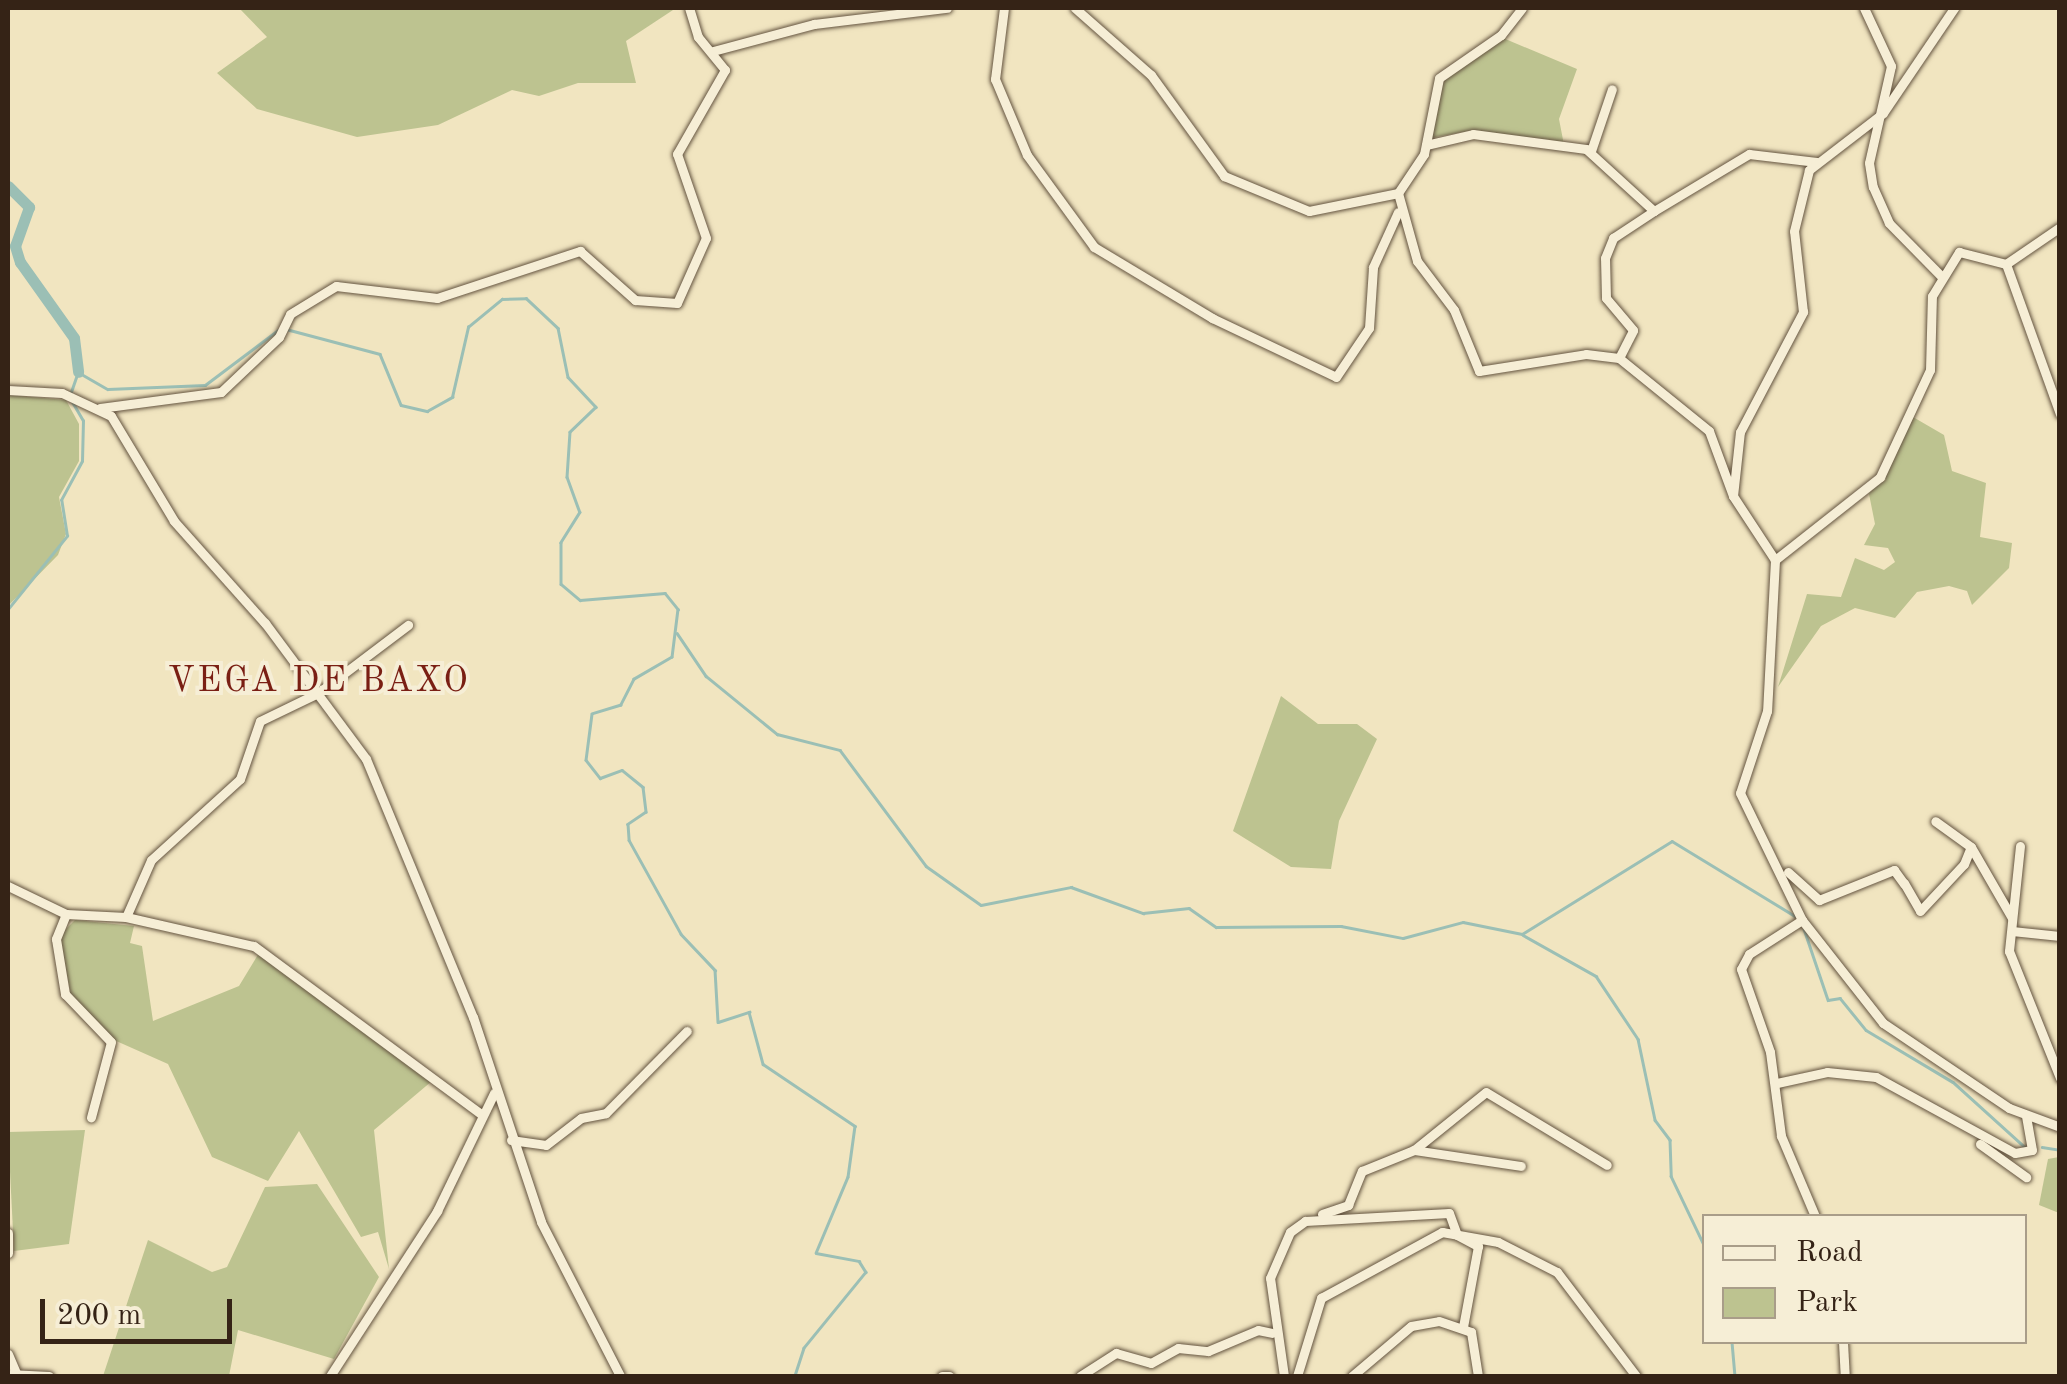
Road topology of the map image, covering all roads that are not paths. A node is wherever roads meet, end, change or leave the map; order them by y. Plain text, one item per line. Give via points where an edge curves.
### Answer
1 (689, 8) edge
2 (947, 8) edge
3 (1004, 8) edge
4 (1075, 8) edge
5 (1522, 8) edge
6 (1864, 8) edge
7 (1954, 8) edge
8 (713, 51) junction
9 (1612, 89) dead end
10 (1878, 118) junction
11 (1426, 146) junction
12 (1591, 151) junction
13 (1817, 162) junction
14 (1398, 193) junction
15 (1654, 211) junction
16 (1398, 212) junction
17 (2060, 228) edge
18 (2006, 264) junction
19 (1941, 276) junction
20 (1618, 358) junction
21 (8, 390) edge
22 (132, 399) junction
23 (100, 408) junction
24 (2060, 414) edge
25 (111, 416) junction
26 (1733, 496) junction
27 (1775, 560) junction
28 (408, 624) dead end
29 (318, 693) junction
30 (1935, 821) dead end
31 (2020, 846) dead end
32 (1971, 847) junction
33 (1779, 863) junction
34 (9, 889) edge
35 (66, 914) junction
36 (126, 917) junction
37 (2013, 918) junction
38 (1802, 920) junction
39 (2012, 931) junction
40 (2060, 936) edge
41 (687, 1032) dead end
42 (2060, 1078) edge
43 (1778, 1083) junction
44 (494, 1094) junction
45 (480, 1113) junction
46 (2026, 1116) junction
47 (91, 1118) dead end
48 (2060, 1127) edge
49 (1975, 1138) junction
50 (512, 1140) junction
51 (1414, 1150) junction
52 (1607, 1165) dead end
53 (1521, 1166) dead end
54 (2026, 1176) dead end
55 (1814, 1214) edge
56 (1305, 1221) junction
57 (8, 1233) edge
58 (1457, 1234) junction
59 (8, 1253) edge
60 (1269, 1312) junction
61 (1464, 1327) junction
62 (1258, 1330) junction
63 (1272, 1333) junction
64 (1842, 1344) edge
65 (8, 1354) edge
66 (12, 1373) edge
67 (49, 1376) edge
68 (330, 1376) edge
69 (620, 1376) edge
70 (1080, 1376) edge
71 (1284, 1376) edge
72 (1297, 1376) edge
73 (1352, 1376) edge
74 (1478, 1376) edge
75 (1636, 1376) edge
76 (1845, 1376) edge

1 - 8 street
2 - 8 street via 814,24
3 - 16 street via 995,79 1026,155 1094,247 1212,318 1336,377 1369,328 1373,267
4 - 14 street via 1150,75 1224,176 1310,211
5 - 11 street via 1501,35 1440,78
6 - 10 street via 1891,66
7 - 10 street
8 - 22 street via 725,74 677,154 706,238 677,303 636,300 580,251 436,298 336,286 312,295 212,396
9 - 12 street
10 - 13 street
10 - 19 street via 1869,163 1880,212
11 - 12 street via 1473,134
11 - 14 street
12 - 15 street
13 - 15 street via 1749,154
13 - 26 street via 1794,231 1803,312 1740,432
14 - 16 street
15 - 20 street via 1613,238 1605,258 1606,298 1633,330
16 - 20 street via 1479,371
17 - 18 street
18 - 19 street via 1962,251
18 - 24 street
19 - 27 street via 1932,363 1880,477
20 - 26 street via 1700,421 1722,453
21 - 23 street via 62,393
22 - 23 street
22 - 25 street
23 - 25 street
25 - 29 street via 174,521
26 - 27 street
27 - 33 street via 1767,711 1740,793
28 - 29 street
29 - 36 street via 260,721 240,779 152,860
29 - 44 street via 366,759 426,893
30 - 32 street
31 - 37 street
32 - 33 street via 1923,909 1908,906 1894,870 1815,900
32 - 37 street
33 - 38 street
34 - 35 street
35 - 36 street
35 - 47 street via 56,939 65,994 110,1042
36 - 45 street via 254,946
37 - 39 street
38 - 43 street via 1749,954 1741,969
38 - 46 street via 1883,1022
39 - 40 street
39 - 42 street via 2012,965
41 - 50 street via 606,1112 581,1118 546,1146
43 - 49 street via 1827,1072 1876,1078 1914,1091
43 - 55 street via 1782,1136
44 - 45 street
44 - 50 street
45 - 68 street via 438,1211
46 - 48 street
46 - 49 street via 2032,1150
49 - 54 street via 1994,1161
50 - 69 street
51 - 52 street via 1470,1098 1492,1091
51 - 53 street
51 - 56 street via 1362,1172 1348,1206
56 - 58 street via 1438,1210 1455,1220
56 - 60 street via 1272,1265
57 - 59 street
58 - 61 street via 1478,1246
58 - 72 street via 1434,1234 1321,1298
58 - 75 street via 1498,1242 1557,1272
60 - 62 street
60 - 63 street
61 - 73 street via 1411,1326
61 - 74 street via 1474,1337
62 - 63 street
62 - 70 street via 1208,1351 1178,1348 1162,1362 1116,1353
63 - 71 street
64 - 76 street
65 - 66 street
66 - 67 street

